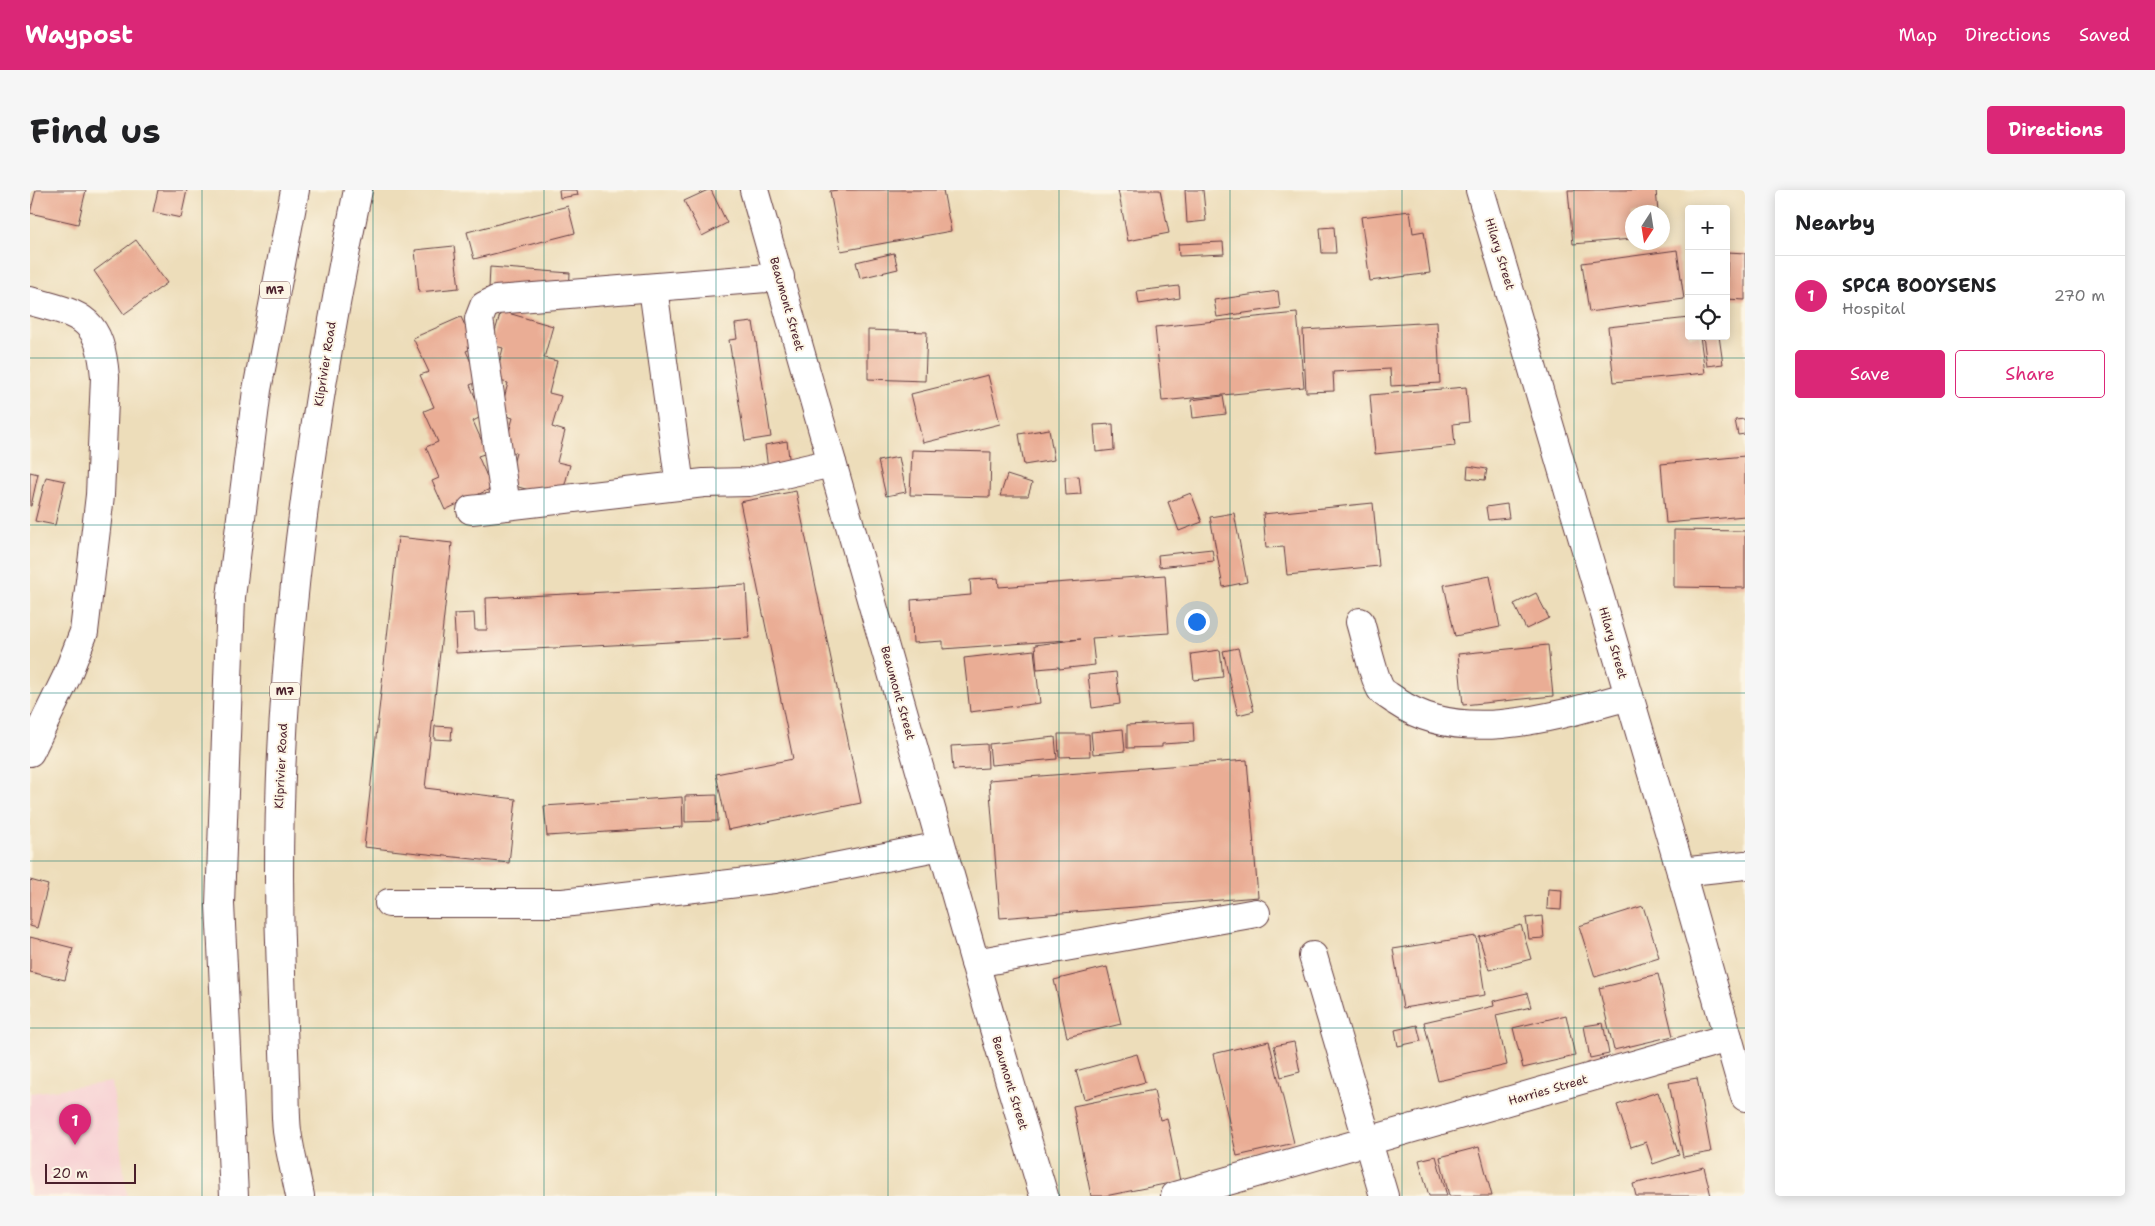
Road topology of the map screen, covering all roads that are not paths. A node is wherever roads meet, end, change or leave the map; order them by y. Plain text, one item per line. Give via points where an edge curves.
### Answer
1 (294, 190) edge
2 (358, 190) edge
3 (754, 190) edge
4 (1480, 190) edge
5 (780, 277) junction
6 (653, 288) junction
7 (30, 301) edge
8 (832, 463) junction
9 (680, 486) junction
10 (506, 506) junction
11 (470, 510) dead end
12 (1360, 622) dead end
13 (1629, 696) junction
14 (30, 752) edge
15 (941, 846) junction
16 (1745, 865) edge
17 (1681, 872) junction
18 (389, 903) dead end
19 (1256, 913) dead end
20 (1313, 956) dead end
21 (975, 963) junction
22 (1728, 1038) junction
23 (1745, 1097) edge
24 (1368, 1141) junction
25 (234, 1196) edge
26 (300, 1196) edge
27 (1044, 1196) edge
28 (1175, 1196) edge
29 (1384, 1196) edge

1 - 25 street, M7 via 257,390 231,597 220,904
2 - 26 street, Kliprivier Road / M7 via 338,285 314,434 298,545 284,696 278,812 279,925 287,1130
3 - 5 street, Beaumont Street
4 - 13 street, Hilary Street
5 - 6 street
5 - 8 street, Beaumont Street
6 - 9 street
6 - 10 street via 496,300 484,306 479,319
7 - 14 street via 66,310 82,318 94,330 104,358 105,377 100,495 84,632
8 - 9 street via 749,482
8 - 15 street, Beaumont Street
9 - 10 street
10 - 11 street
12 - 13 street via 1381,690 1415,714 1447,723 1491,725 1561,714
13 - 17 street, Hilary Street
15 - 18 street via 774,879 563,902
15 - 21 street, Beaumont Street
16 - 17 street
17 - 22 street, Hilary Street
19 - 21 street
20 - 24 street
21 - 27 street, Beaumont Street
22 - 23 street, Hilary Street
22 - 24 street, Harries Street
24 - 28 street, Harries Street
24 - 29 street

